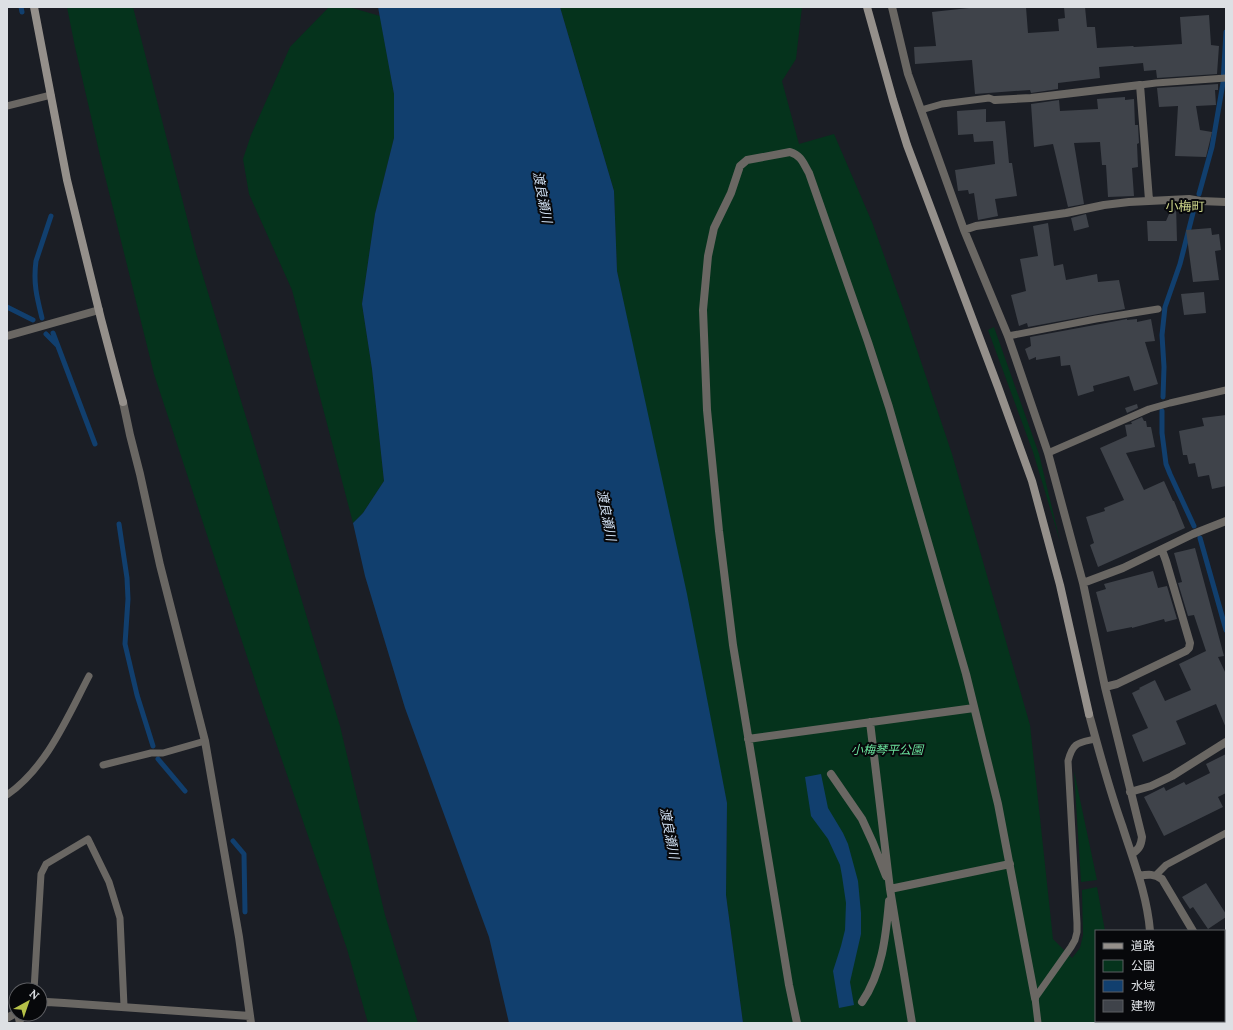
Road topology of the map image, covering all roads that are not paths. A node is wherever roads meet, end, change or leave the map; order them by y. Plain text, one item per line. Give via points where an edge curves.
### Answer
1 (34, 7) edge
2 (867, 7) edge
3 (892, 7) edge
4 (1223, 78) edge
5 (1140, 85) junction
6 (51, 95) junction
7 (995, 100) joint
8 (7, 106) edge
9 (921, 110) junction
10 (1149, 200) junction
11 (1226, 205) edge
12 (964, 230) junction
13 (1158, 309) dead end
14 (99, 310) junction
15 (7, 336) edge
16 (1008, 336) junction
17 (1226, 390) edge
18 (1048, 453) junction
19 (1226, 521) edge
20 (1162, 550) junction
21 (1083, 583) junction
22 (89, 676) dead end
23 (1105, 687) junction
24 (974, 708) junction
25 (870, 722) junction
26 (748, 739) junction
27 (1095, 739) junction
28 (205, 741) junction
29 (1226, 742) edge
30 (103, 765) dead end
31 (831, 774) dead end
32 (1130, 792) junction
33 (7, 795) edge
34 (1226, 833) edge
35 (1132, 854) junction
36 (1010, 864) junction
37 (1156, 875) junction
38 (1139, 876) junction
39 (890, 889) junction
40 (1150, 930) edge
41 (1192, 930) edge
42 (34, 982) edge
43 (1035, 998) junction
44 (48, 1002) edge
45 (862, 1002) dead end
46 (124, 1006) junction
47 (251, 1019) edge
48 (797, 1023) edge
49 (912, 1023) edge
50 (1038, 1023) edge

1 - 6 street
2 - 27 street via 907,145 1032,481 1062,592
3 - 9 street via 908,74
4 - 5 lane
5 - 7 street
5 - 10 street
6 - 8 lane
6 - 14 street via 67,180
7 - 9 lane via 989,98 942,104
9 - 12 street
10 - 11 street via 1189,199
10 - 12 street via 1104,205
12 - 16 street
13 - 16 lane
14 - 15 street
14 - 28 street
16 - 18 street
17 - 18 lane via 1149,410
18 - 21 street
19 - 20 street
20 - 21 street
20 - 23 street via 1190,643 1189,648 1117,684
21 - 23 street
22 - 33 lane via 55,741 34,771
23 - 32 street
24 - 25 street
24 - 26 street via 908,470 868,342 809,173 800,158 790,152 747,160 740,166 731,193 714,228 708,256 704,310 707,410 733,646
24 - 36 street
25 - 26 street
25 - 39 street
26 - 48 street
27 - 35 street
27 - 43 lane via 1074,746 1068,761 1077,932 1071,947
28 - 30 lane via 163,753 151,753
28 - 47 street
29 - 32 street via 1172,776
31 - 39 street via 862,819
32 - 35 street via 1142,837 1141,846
34 - 37 lane via 1166,865
35 - 38 street
36 - 39 street
36 - 43 street
37 - 38 street
37 - 41 street via 1162,879
38 - 40 street
39 - 45 street via 883,952 868,993
39 - 49 street
42 - 46 lane via 40,874 46,864 88,839 109,882 120,918
43 - 50 lane
44 - 46 street
46 - 47 street

